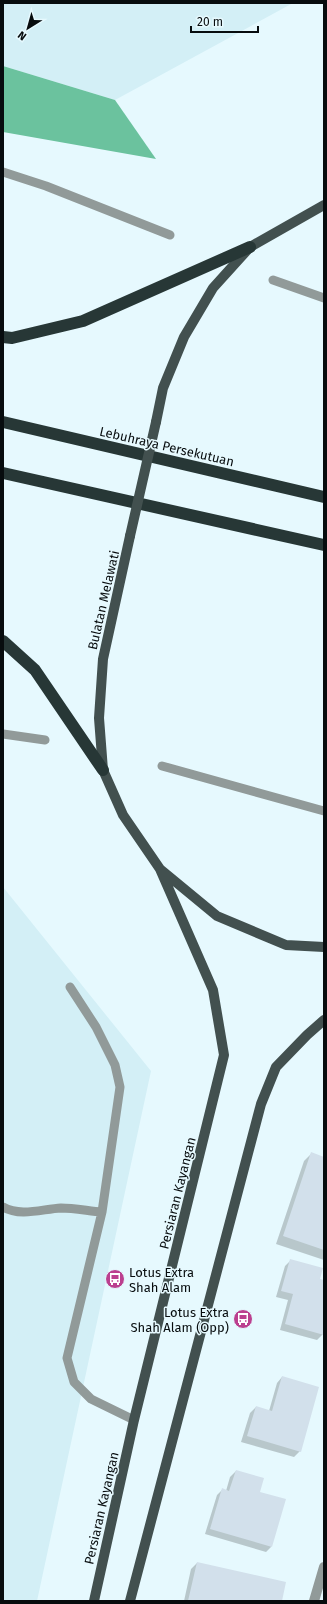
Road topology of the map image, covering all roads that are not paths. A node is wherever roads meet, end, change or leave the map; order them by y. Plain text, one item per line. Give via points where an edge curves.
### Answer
1 (3, 172) edge
2 (324, 205) edge
3 (324, 212) edge
4 (308, 214) junction
5 (170, 235) dead end
6 (250, 246) junction
7 (273, 280) dead end
8 (324, 298) edge
9 (3, 337) edge
10 (3, 422) edge
11 (3, 472) edge
12 (324, 497) edge
13 (324, 545) edge
14 (3, 641) edge
15 (3, 734) edge
16 (45, 740) dead end
17 (162, 766) dead end
18 (103, 770) junction
19 (324, 811) edge
20 (160, 869) junction
21 (324, 947) edge
22 (70, 987) dead end
23 (324, 1020) edge
24 (3, 1207) edge
25 (102, 1212) junction
26 (134, 1420) junction
27 (324, 1566) edge
28 (94, 1601) edge
29 (130, 1601) edge
30 (314, 1601) edge

1 - 5 lane via 46,186
2 - 4 main road
3 - 4 main road, Bulatan Melawati
4 - 6 main road, Bulatan Melawati
6 - 9 highway via 83,321 12,338
6 - 18 main road, Bulatan Melawati, bridge via 213,288 184,337 163,388 103,659 98,718
7 - 8 lane
10 - 12 highway, Lebuhraya Persekutuan
11 - 13 highway
14 - 18 highway via 35,670
15 - 16 lane
17 - 19 lane
18 - 20 main road, Bulatan Melawati via 122,815
20 - 21 main road, Bulatan Melawati via 217,916 286,945
20 - 26 main road, Persiaran Kayangan via 213,990 224,1055
22 - 25 lane via 96,1027 115,1065 120,1088
23 - 29 main road via 276,1067 261,1104
24 - 25 lane via 32,1212 62,1208
25 - 26 lane via 67,1358 74,1382 91,1399
26 - 28 main road, Persiaran Kayangan
27 - 30 street

